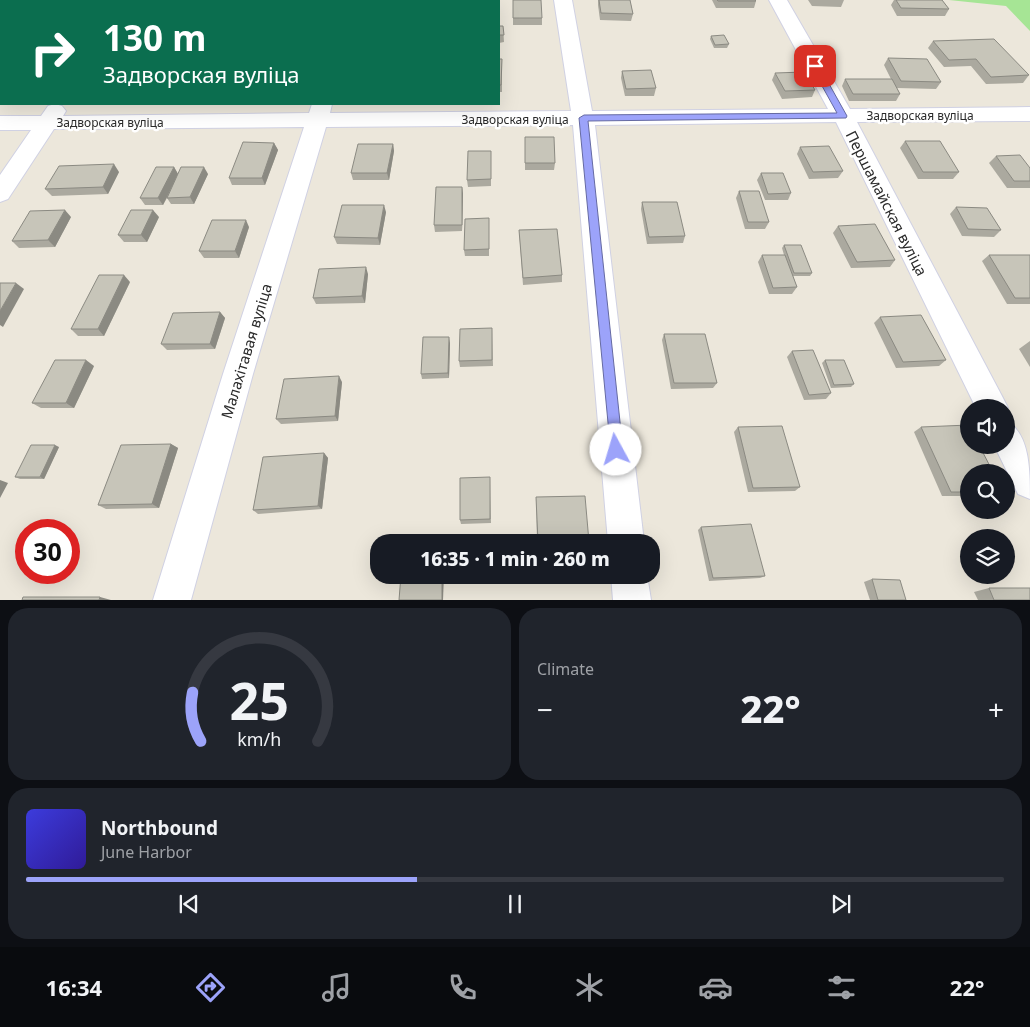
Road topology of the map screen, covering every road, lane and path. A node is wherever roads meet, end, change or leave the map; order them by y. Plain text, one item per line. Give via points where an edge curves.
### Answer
1 (563, 0) edge
2 (778, 0) edge
3 (59, 105) edge
4 (320, 112) edge
5 (1030, 114) edge
6 (843, 116) junction
7 (584, 118) junction
8 (0, 123) edge
9 (47, 123) junction
10 (0, 193) edge
11 (987, 399) edge
12 (1015, 453) edge
13 (1030, 482) edge
14 (625, 534) edge
15 (630, 584) edge
16 (172, 600) edge
17 (632, 600) edge

1 - 7 street
2 - 6 street, Першамайская вуліца
3 - 9 street
4 - 7 street, Задворская вуліца
4 - 9 street, Задворская вуліца
4 - 16 street, Малахітавая вуліца
5 - 6 street, Задворская вуліца
6 - 7 street, Задворская вуліца
6 - 11 street, Першамайская вуліца
7 - 14 street
8 - 9 street, Задворская вуліца
9 - 10 street
12 - 13 street
15 - 17 street

